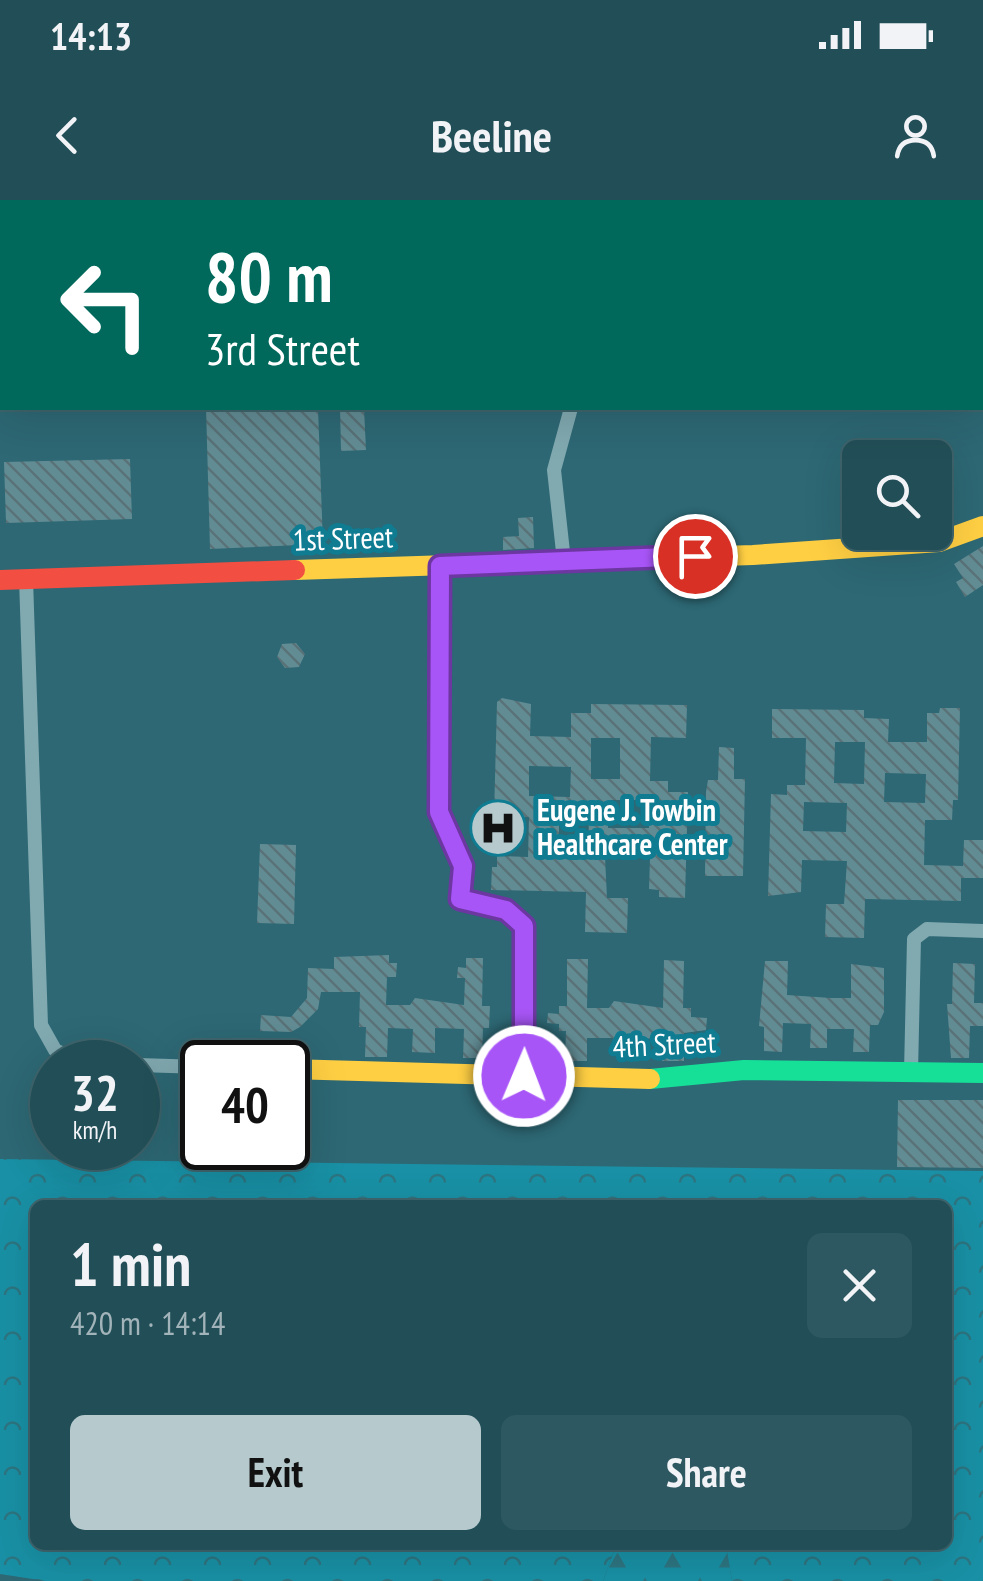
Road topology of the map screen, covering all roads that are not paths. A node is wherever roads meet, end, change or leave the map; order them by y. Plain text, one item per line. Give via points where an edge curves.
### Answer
1 (570, 410) edge
2 (983, 526) edge
3 (564, 561) junction
4 (440, 566) junction
5 (26, 579) junction
6 (0, 580) edge
7 (983, 931) edge
8 (49, 1040) edge
9 (310, 1070) edge
10 (911, 1072) junction
11 (983, 1073) edge
12 (524, 1076) junction

1 - 3 street via 554,470
2 - 3 street, 1st Street via 958,539 909,546
3 - 4 street, 1st Street
4 - 5 street, 1st Street
4 - 12 street via 439,812 463,866 460,899 517,916 526,938
5 - 6 street, 1st Street
5 - 8 street via 41,1025
7 - 10 street via 928,929 916,935
9 - 12 street, 4th Street
10 - 11 street, 4th Street
10 - 12 street, 4th Street

